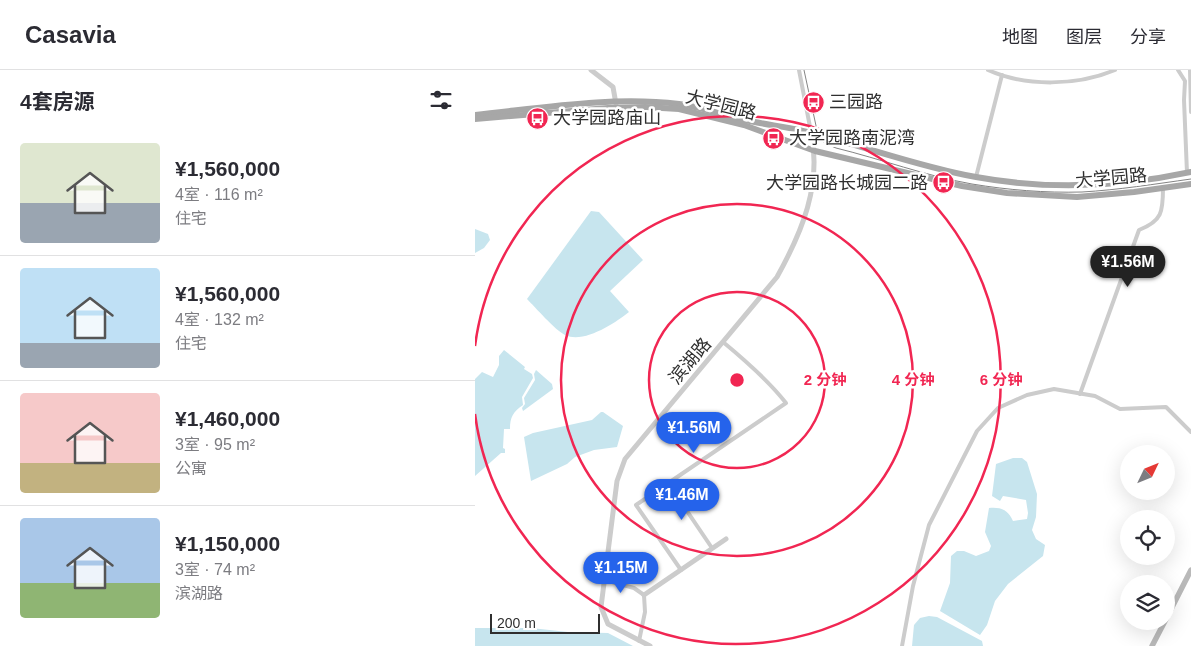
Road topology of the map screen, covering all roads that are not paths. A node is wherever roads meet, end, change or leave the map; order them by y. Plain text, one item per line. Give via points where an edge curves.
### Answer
1 (591, 70) edge
2 (799, 70) edge
3 (988, 70) edge
4 (1115, 70) edge
5 (1178, 70) edge
6 (1190, 70) edge
7 (1002, 75) junction
8 (616, 104) junction
9 (1191, 112) edge
10 (475, 115) edge
11 (475, 120) edge
12 (811, 132) junction
13 (815, 151) junction
14 (1189, 173) edge
15 (976, 177) junction
16 (1191, 184) edge
17 (1163, 188) junction
18 (723, 342) junction
19 (1081, 394) junction
20 (1191, 432) edge
21 (668, 483) junction
22 (725, 539) dead end
23 (712, 548) junction
24 (681, 570) junction
25 (1191, 570) edge
26 (605, 580) junction
27 (644, 595) junction
28 (1175, 602) edge
29 (1161, 630) edge
30 (639, 640) junction
31 (650, 646) edge
32 (902, 646) edge
33 (1152, 646) edge

1 - 8 street via 613,88
2 - 12 street
3 - 7 street
4 - 7 street via 1080,80 1053,83
5 - 14 street via 1185,81
6 - 9 street
7 - 15 street
8 - 10 main road, 大学园路
8 - 11 main road, 大学园路
8 - 12 main road, 大学园路 via 680,104
8 - 13 main road, 大学园路 via 679,109 744,125
12 - 13 street, 滨湖路
12 - 15 main road, 大学园路 via 910,162
13 - 17 main road, 大学园路 via 962,186 1007,193 1077,197
13 - 18 street, 滨湖路 via 811,199 795,246 777,277
14 - 15 main road, 大学园路 via 1078,185 1019,183
16 - 17 main road, 大学园路
17 - 19 street via 1161,211 1153,225 1139,230
18 - 21 street via 751,365 786,403
18 - 26 street, 滨湖路 via 625,459 617,481
19 - 20 street via 1095,396 1121,409 1166,407
19 - 32 street via 1054,389 1027,395 998,408 977,431 929,525
21 - 23 street
21 - 24 street via 637,505
22 - 23 street
23 - 24 street
24 - 27 street
25 - 28 main road
26 - 27 street via 634,588
26 - 30 street, 滨湖路 via 601,607 607,624
27 - 30 street via 645,612
29 - 33 main road
30 - 31 street, 滨湖路

